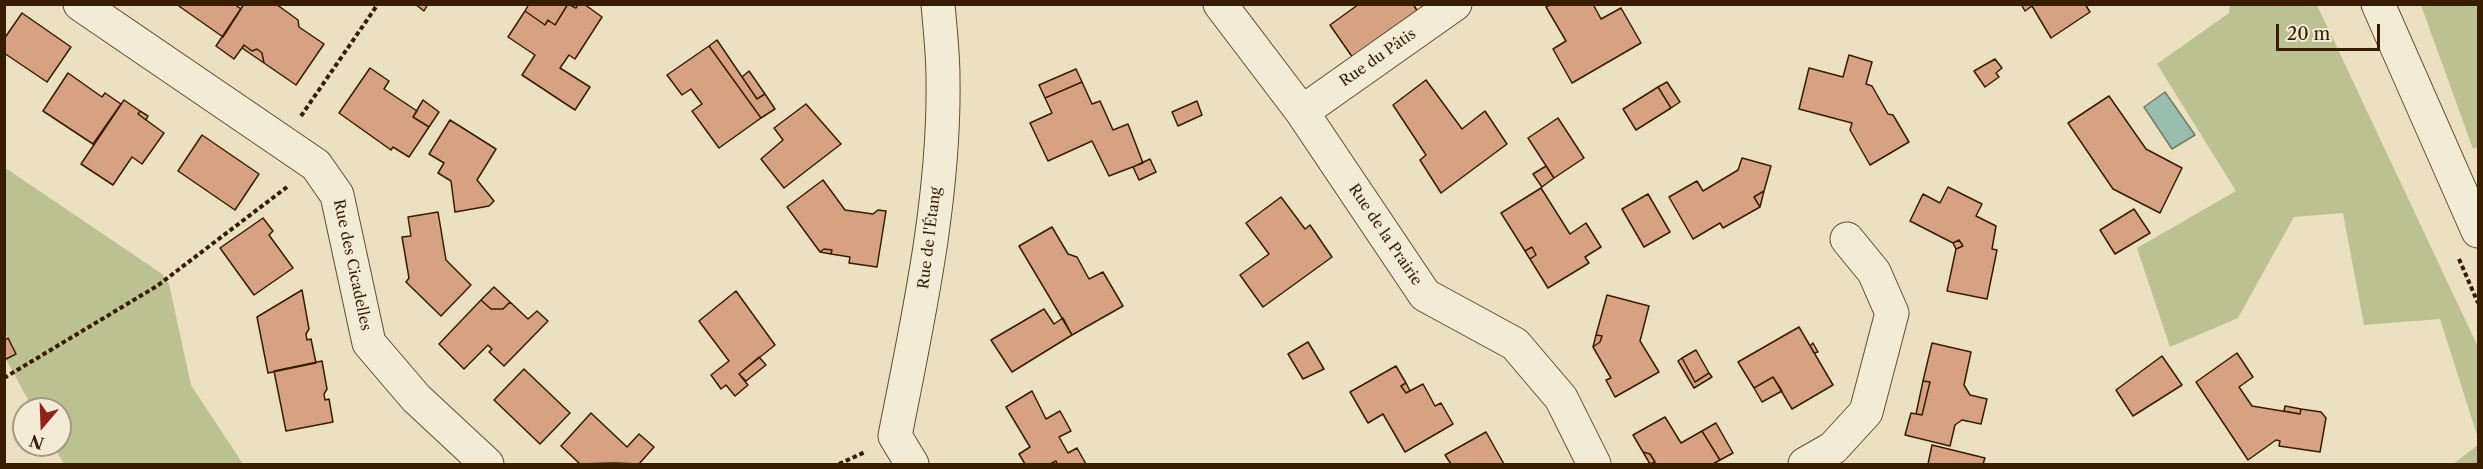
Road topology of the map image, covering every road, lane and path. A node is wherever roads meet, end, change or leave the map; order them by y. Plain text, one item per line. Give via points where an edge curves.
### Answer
1 (80, 4) edge
2 (378, 4) edge
3 (938, 4) edge
4 (1220, 4) edge
5 (1455, 4) edge
6 (2380, 10) edge
7 (1302, 112) junction
8 (284, 141) junction
9 (316, 165) junction
10 (2478, 231) edge
11 (1847, 239) dead end
12 (4, 378) edge
13 (1838, 456) edge
14 (487, 465) edge
15 (912, 465) edge
16 (1594, 465) edge
17 (1805, 465) edge

1 - 8 street, Rue des Cicadelles
2 - 8 path
3 - 15 street, Rue de l'Étang via 943,78 939,172 927,275 895,436
4 - 7 street, Rue de la Prairie
5 - 7 street, Rue du Pâtis
6 - 10 street
7 - 16 street, Rue de la Prairie via 1425,295 1515,344 1561,398
8 - 9 street, Rue des Cicadelles
9 - 12 path via 157,286
9 - 14 street, Rue des Cicadelles via 337,195 369,343 416,398
11 - 13 street via 1874,272 1892,313 1866,412
13 - 17 street

